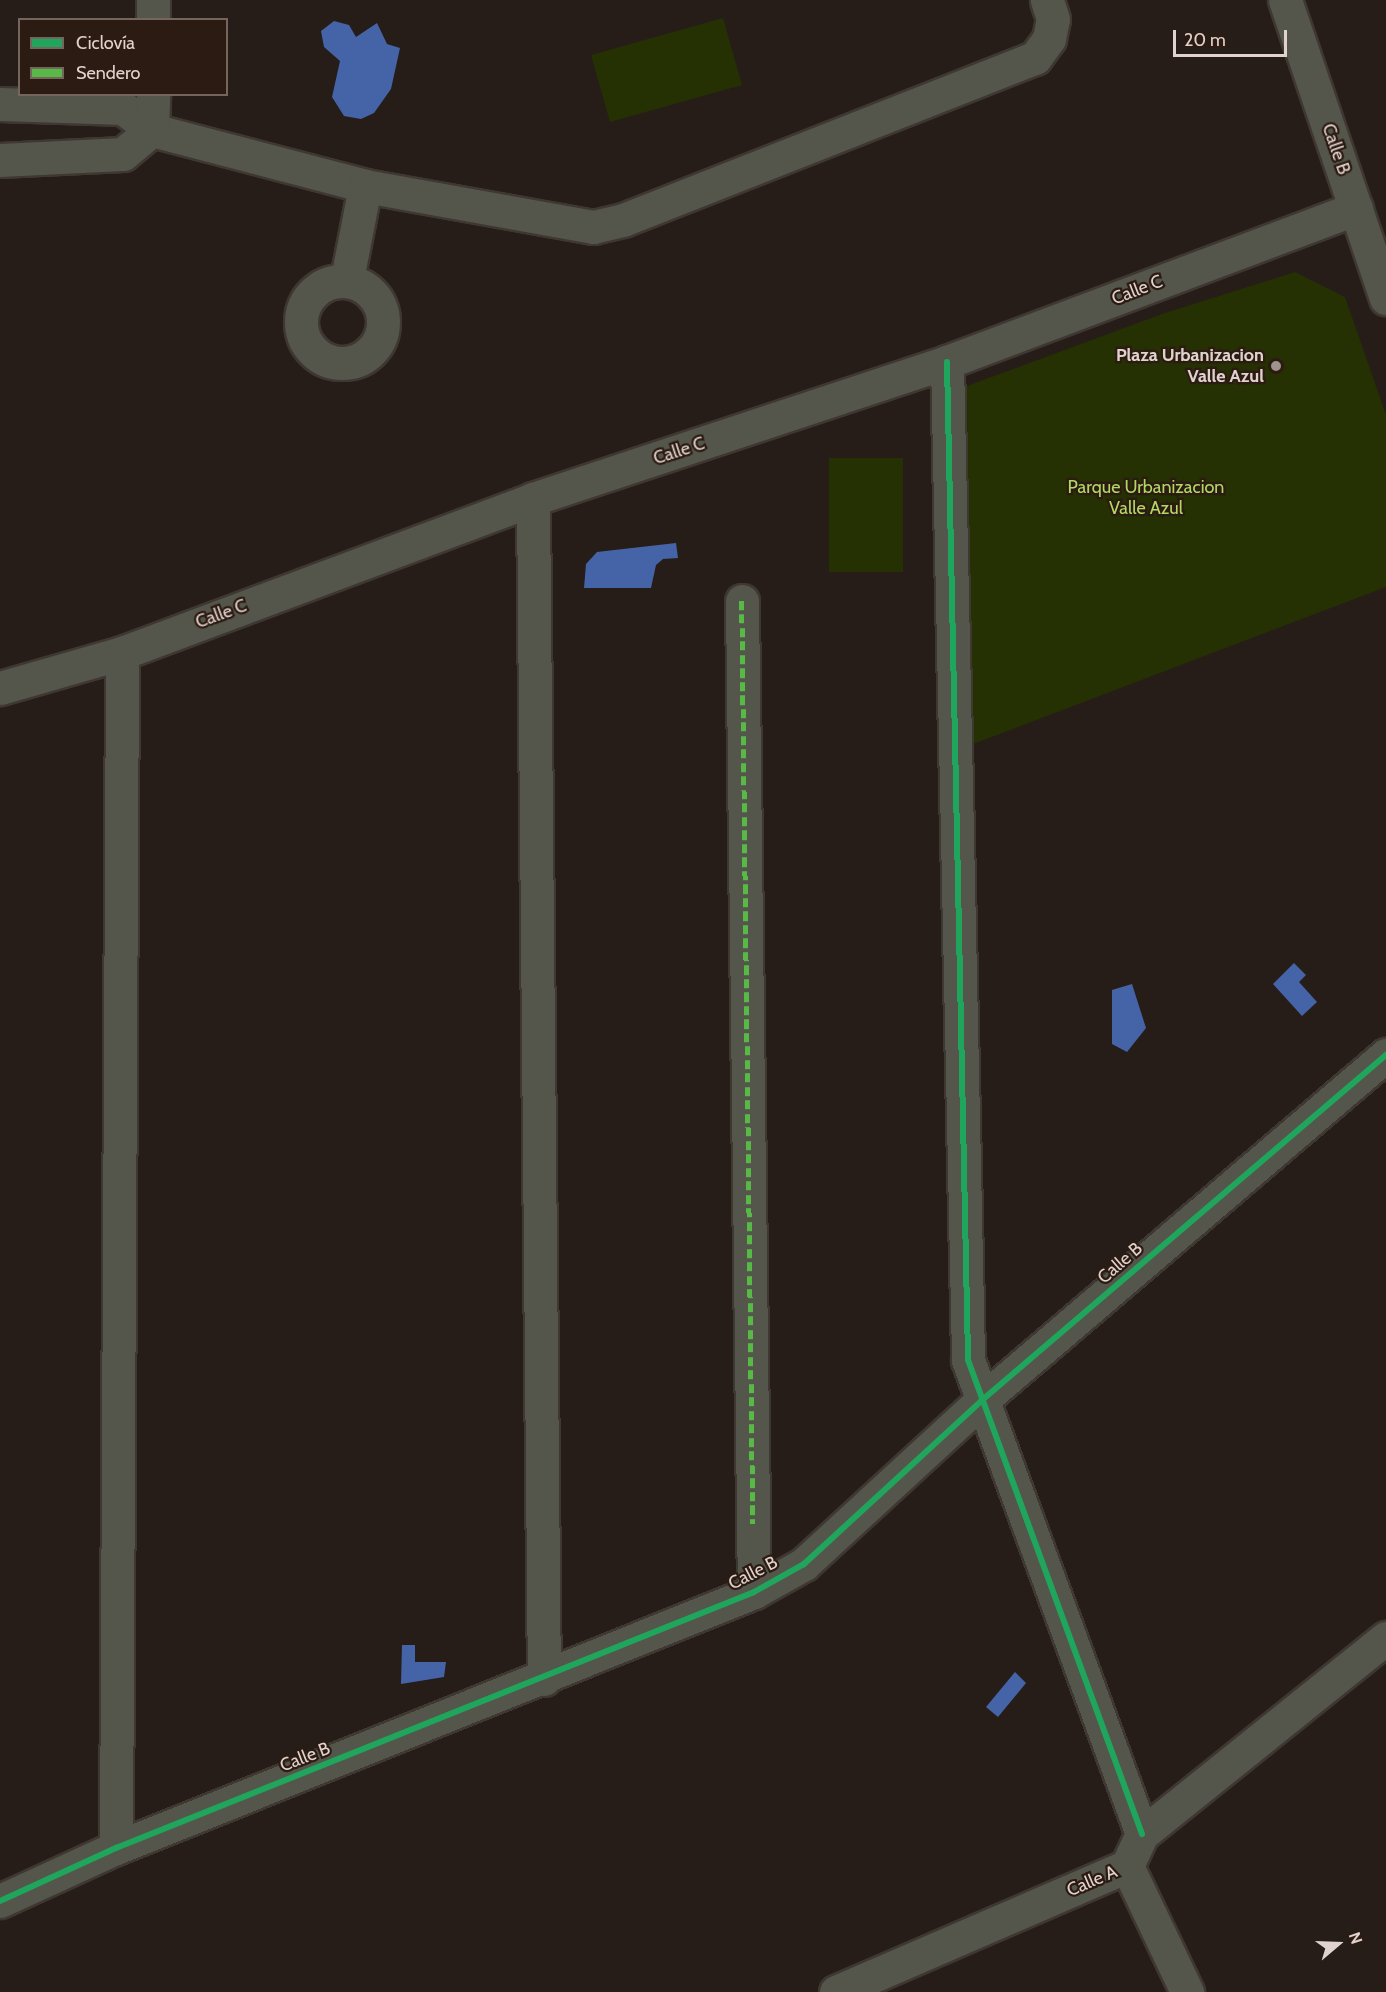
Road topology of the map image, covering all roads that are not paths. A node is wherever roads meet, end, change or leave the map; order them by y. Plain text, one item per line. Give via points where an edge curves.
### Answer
1 (153, 0) edge
2 (1047, 0) edge
3 (1285, 0) edge
4 (153, 18) edge
5 (153, 96) edge
6 (0, 104) edge
7 (152, 130) junction
8 (0, 160) edge
9 (365, 186) junction
10 (1356, 208) junction
11 (1382, 277) edge
12 (347, 279) dead end
13 (947, 362) junction
14 (533, 499) junction
15 (742, 601) dead end
16 (122, 653) junction
17 (0, 688) edge
18 (1386, 1055) edge
19 (981, 1401) junction
20 (754, 1592) junction
21 (1386, 1638) edge
22 (544, 1679) junction
23 (1142, 1834) junction
24 (116, 1848) junction
25 (1128, 1866) junction
26 (0, 1901) edge
27 (836, 1992) edge
28 (1187, 1992) edge

1 - 4 street
2 - 9 street via 1053,19 1048,39 1035,58 623,220 593,227
3 - 10 street, Calle B
5 - 7 street
6 - 7 street via 123,108
7 - 8 street via 123,154
7 - 9 street
9 - 12 street
10 - 11 street, Calle B
10 - 13 street, Calle C
13 - 14 street, Calle C
13 - 19 street via 966,1317 968,1360
14 - 16 street, Calle C
14 - 22 street
15 - 20 street
16 - 17 street, Calle C
16 - 24 street
18 - 19 street, Calle B
19 - 20 street, Calle B via 804,1564
19 - 23 street
20 - 22 street, Calle B
21 - 23 street, Calle A
22 - 24 street, Calle B
23 - 25 street, Calle A
24 - 26 street, Calle B
25 - 27 street, Calle A
25 - 28 street

